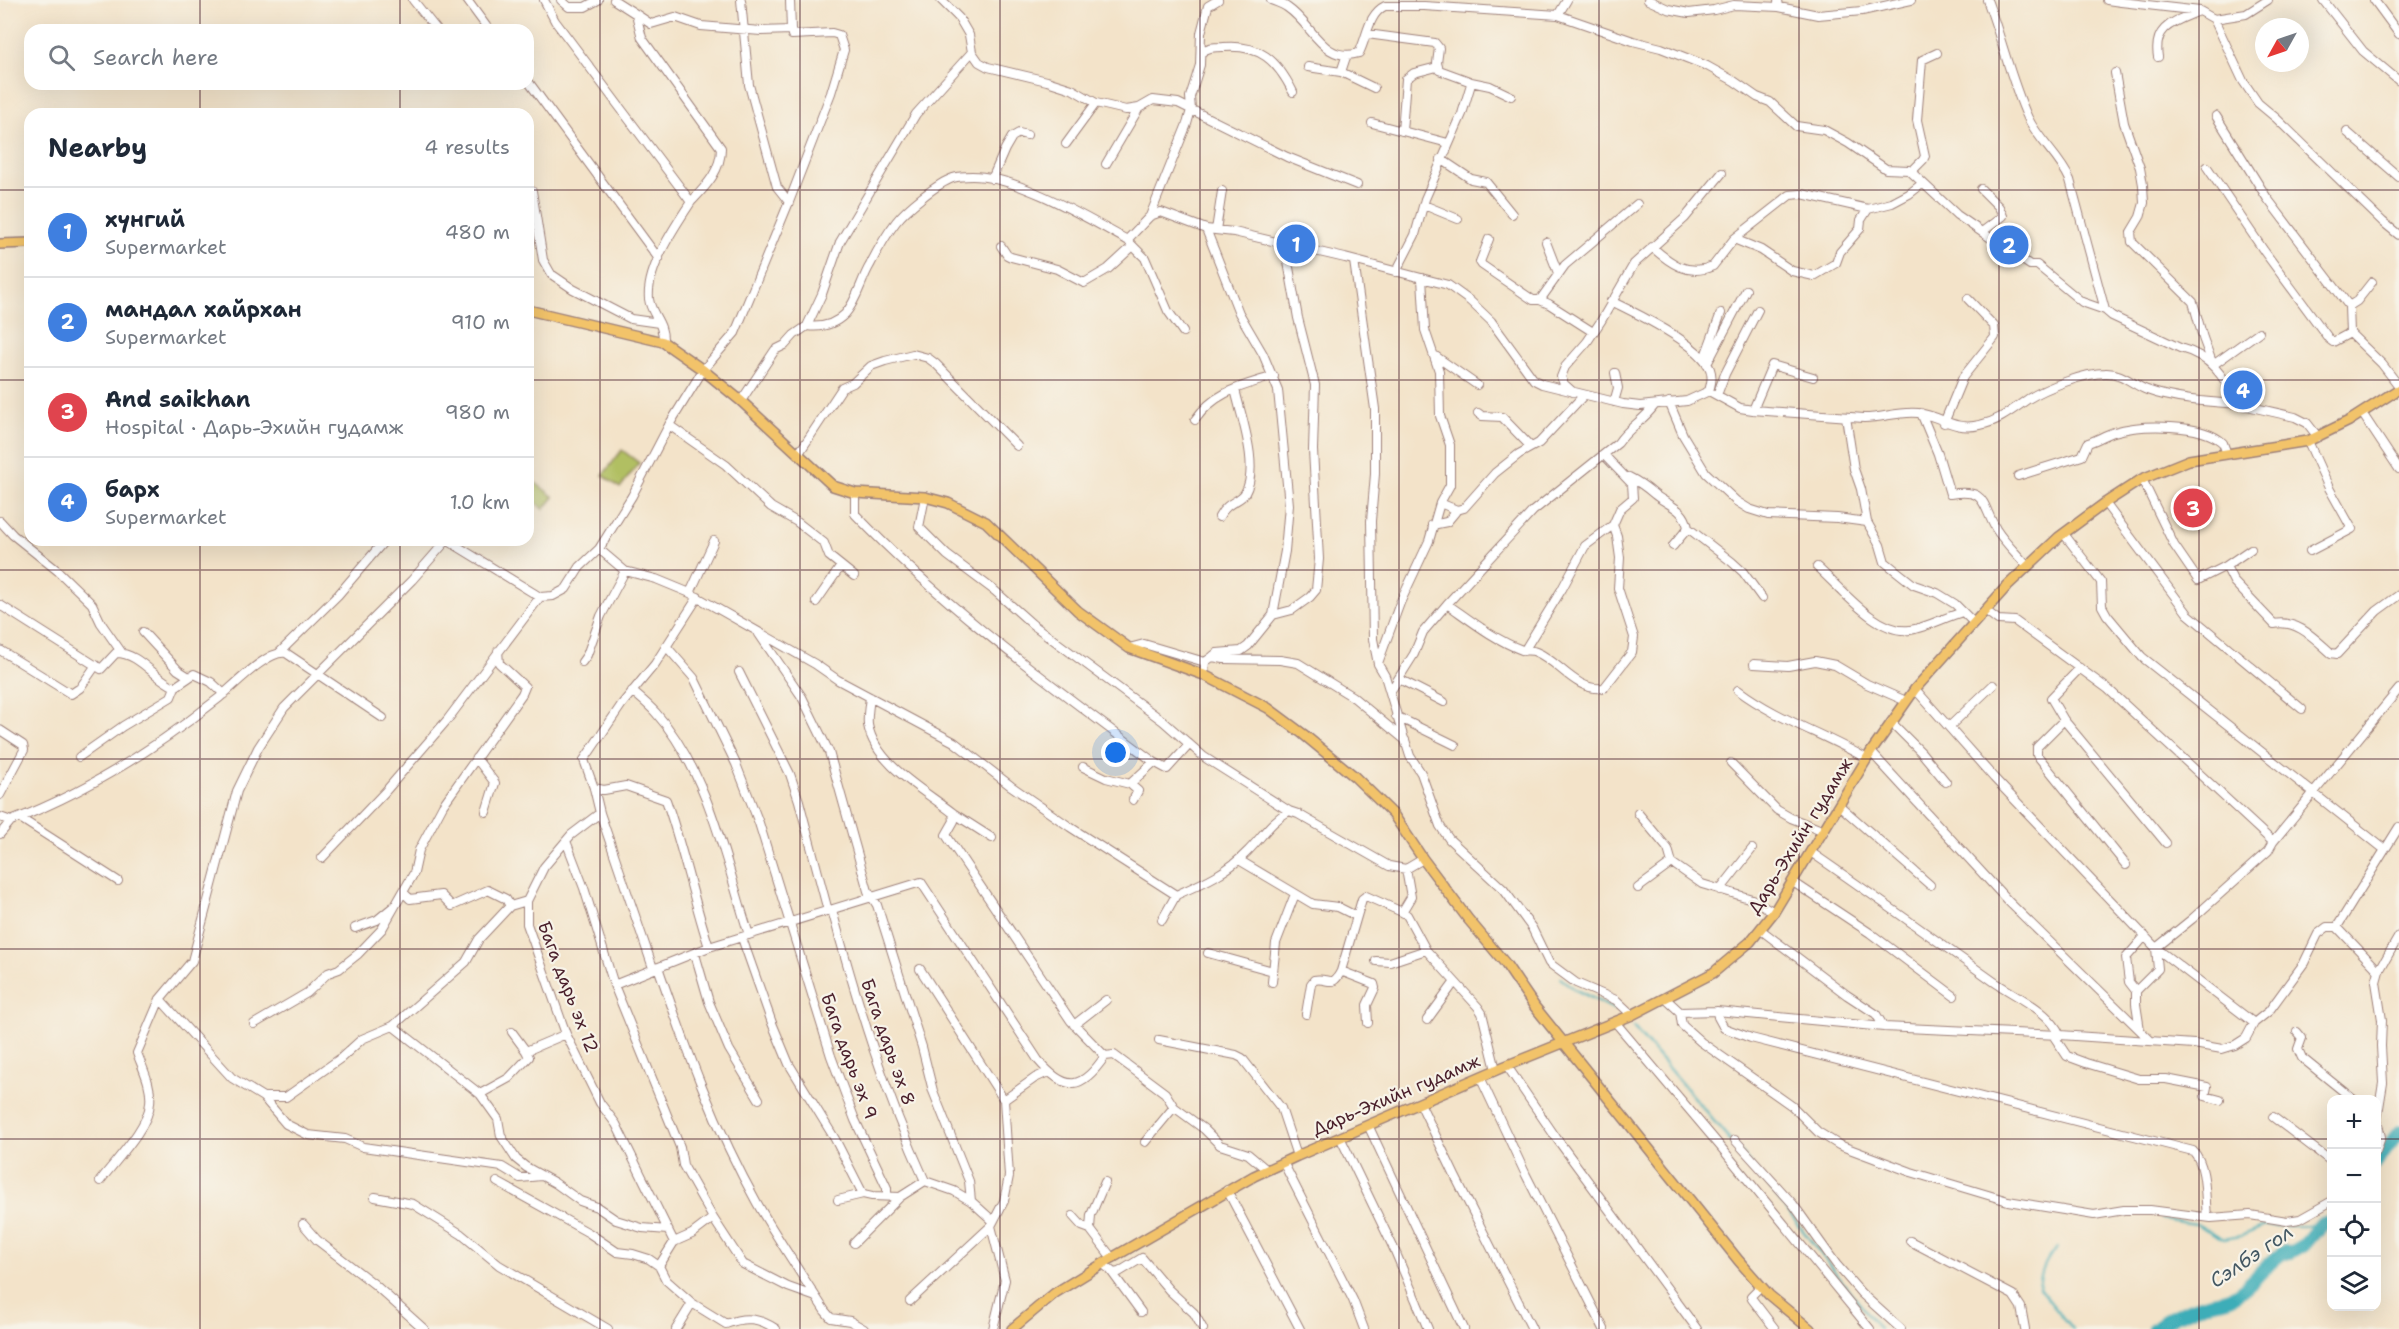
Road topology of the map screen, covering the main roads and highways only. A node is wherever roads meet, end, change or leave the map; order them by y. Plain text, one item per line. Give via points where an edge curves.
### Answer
1 (24, 243) edge
2 (0, 244) edge
3 (534, 311) edge
4 (2399, 387) edge
5 (1565, 1043) junction
6 (1012, 1329) edge
7 (1810, 1329) edge

1 - 2 main road
3 - 5 main road via 663,342 741,401 833,486 855,493 926,497 986,522 1078,611 1129,648 1204,675 1268,708 1354,776 1393,814 1423,859
4 - 5 main road, Дарь-Эхийн гудамж via 2362,413 2313,439 2189,460 2142,479 2064,534 2027,566 1915,689 1761,930 1722,968 1700,982
5 - 6 main road, Дарь-Эхийн гудамж via 1368,1125 1227,1190 1038,1305
5 - 7 main road via 1761,1286

